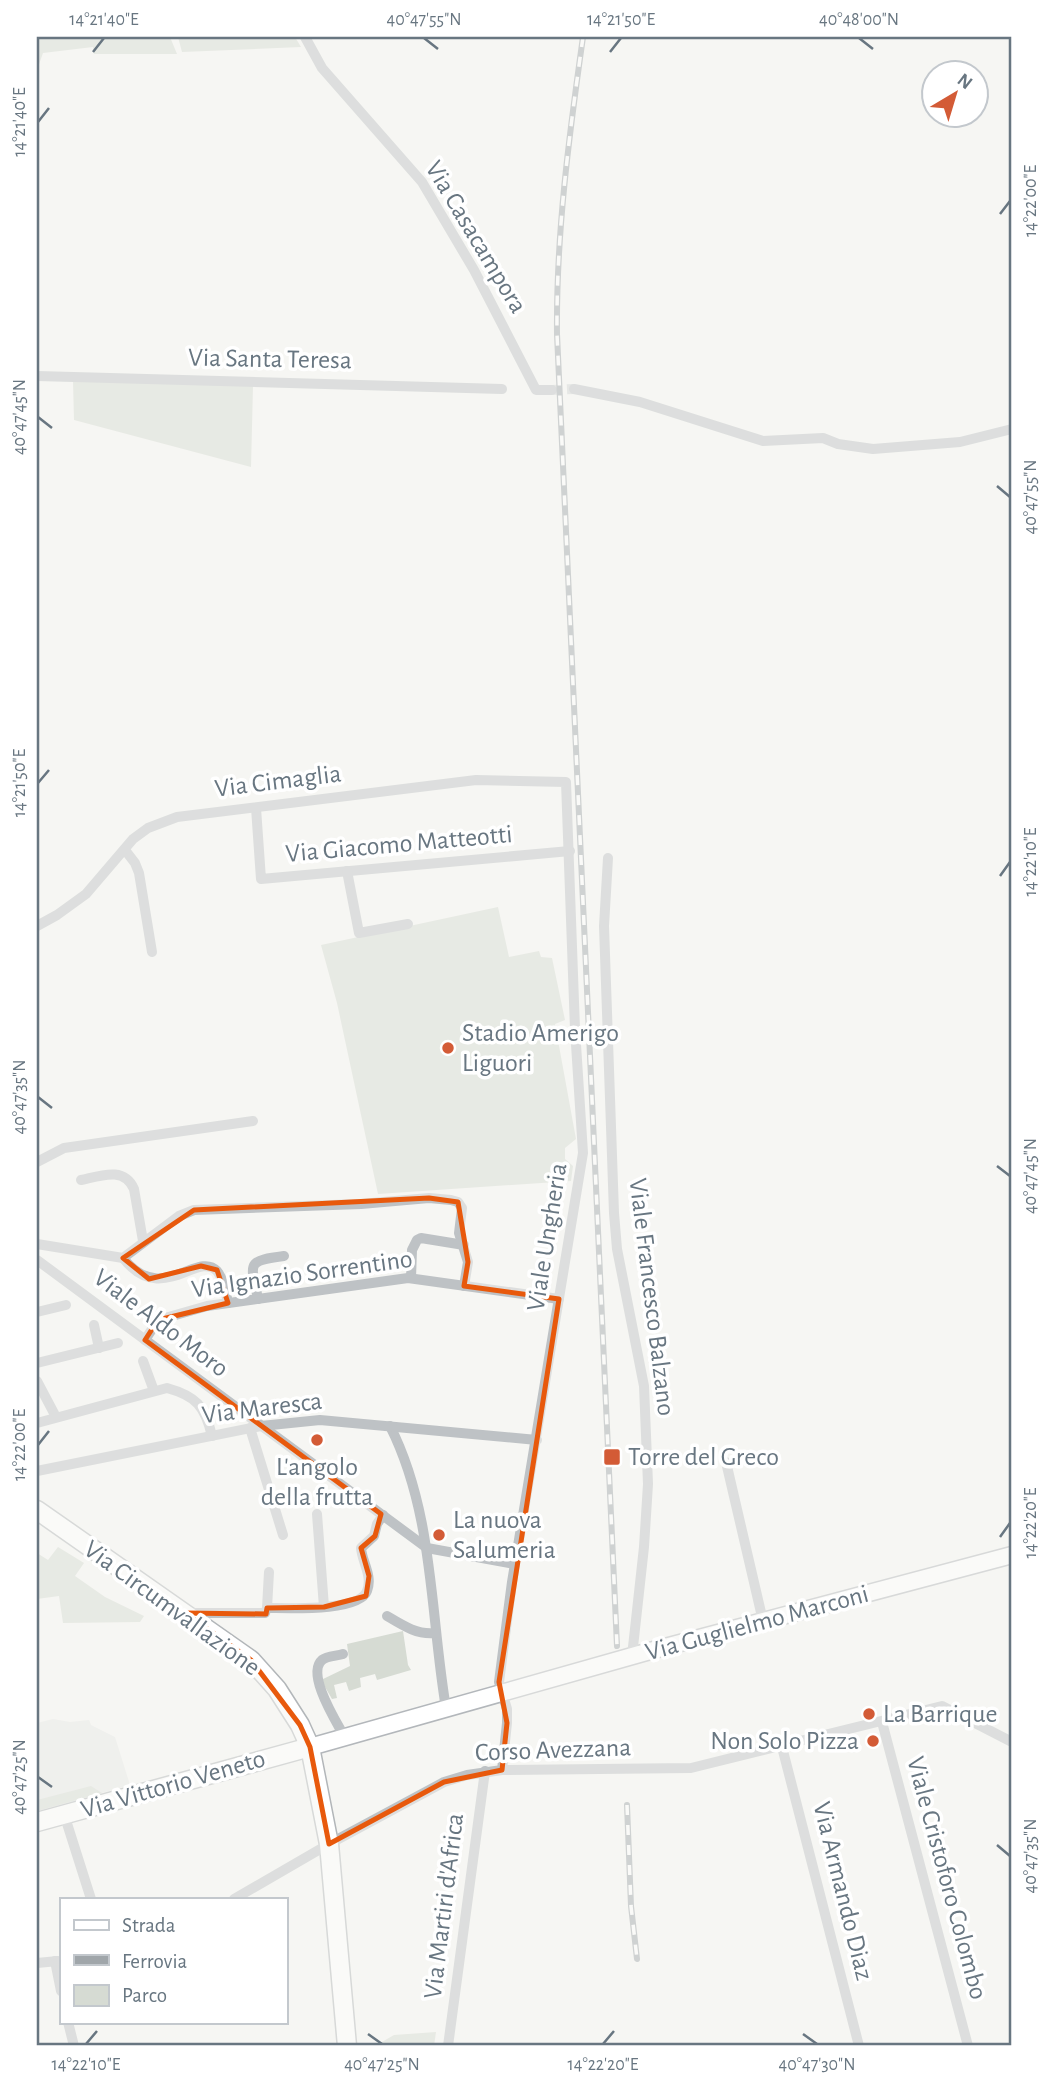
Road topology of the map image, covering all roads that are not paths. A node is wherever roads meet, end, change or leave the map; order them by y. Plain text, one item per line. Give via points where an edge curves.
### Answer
1 (305, 37) edge
2 (37, 376) edge
3 (574, 388) tunnel mouth
4 (502, 389) dead end
5 (552, 390) tunnel mouth
6 (1012, 429) edge
7 (566, 782) joint
8 (256, 808) junction
9 (125, 850) junction
10 (570, 851) junction
11 (608, 858) dead end
12 (347, 872) junction
13 (408, 924) dead end
14 (37, 926) edge
15 (152, 952) dead end
16 (253, 1121) dead end
17 (37, 1162) edge
18 (81, 1180) dead end
19 (143, 1241) junction
20 (37, 1244) edge
21 (464, 1245) junction
22 (284, 1256) dead end
23 (123, 1258) junction
24 (37, 1260) edge
25 (411, 1278) junction
26 (464, 1286) junction
27 (258, 1299) junction
28 (559, 1299) junction
29 (228, 1303) junction
30 (66, 1305) dead end
31 (37, 1312) edge
32 (94, 1325) dead end
33 (145, 1340) junction
34 (118, 1343) dead end
35 (99, 1348) junction
36 (143, 1361) dead end
37 (37, 1363) edge
38 (37, 1381) edge
39 (153, 1391) junction
40 (56, 1417) junction
41 (37, 1423) edge
42 (390, 1426) junction
43 (255, 1427) junction
44 (212, 1436) junction
45 (537, 1440) junction
46 (726, 1462) dead end
47 (37, 1471) edge
48 (37, 1510) edge
49 (317, 1514) dead end
50 (383, 1516) junction
51 (283, 1535) dead end
52 (427, 1548) junction
53 (1012, 1555) edge
54 (515, 1564) junction
55 (269, 1573) dead end
56 (324, 1607) junction
57 (267, 1608) junction
58 (184, 1613) junction
59 (387, 1616) dead end
60 (763, 1621) junction
61 (435, 1633) junction
62 (343, 1654) dead end
63 (632, 1656) junction
64 (502, 1694) junction
65 (446, 1708) junction
66 (882, 1722) junction
67 (344, 1736) junction
68 (1012, 1742) edge
69 (310, 1746) junction
70 (782, 1747) junction
71 (502, 1770) junction
72 (485, 1771) junction
73 (64, 1814) junction
74 (37, 1822) edge
75 (329, 1844) junction
76 (91, 1898) edge
77 (236, 1898) edge
78 (58, 1961) edge
79 (37, 1963) edge
80 (60, 1981) edge
81 (68, 2024) edge
82 (74, 2046) edge
83 (347, 2046) edge
84 (448, 2046) edge
85 (859, 2046) edge
86 (968, 2046) edge

1 - 5 street, Via Casacampora via 322,68 422,182 536,390
2 - 4 street, Via Santa Teresa
3 - 6 street via 640,402 763,441 823,438 873,449 960,442
7 - 8 street, Via Cimaglia via 476,780
7 - 10 street, Viale Ungheria
8 - 9 street, Via Cimaglia via 177,817 148,828
8 - 12 street, Via Giacomo Matteotti via 261,879
9 - 14 street, Via Cimaglia via 86,894
9 - 15 street via 139,873
10 - 12 street, Via Giacomo Matteotti
10 - 28 street, Viale Ungheria via 583,1153
11 - 63 street, Viale Francesco Balzano via 604,926 614,1213 644,1386 647,1472
12 - 13 street via 359,933
16 - 17 street via 64,1148
18 - 19 street via 116,1173 131,1181
19 - 21 street via 194,1210 429,1198 458,1202
19 - 23 street
20 - 23 street
21 - 25 street via 417,1240
21 - 26 street via 468,1262
22 - 27 street via 254,1263
23 - 29 street via 154,1279 172,1278 201,1266 217,1270
24 - 33 street, Viale Aldo Moro
25 - 26 street, Via Ignazio Sorrentino
25 - 27 street, Via Ignazio Sorrentino
26 - 28 street, Via Ignazio Sorrentino
27 - 29 street, Via Ignazio Sorrentino
28 - 45 street, Viale Ungheria
29 - 33 street, Via Ignazio Sorrentino via 158,1320
30 - 31 street
32 - 35 street
33 - 43 street, Viale Aldo Moro
34 - 35 street
35 - 37 street
36 - 39 street
38 - 40 street
39 - 40 street
39 - 44 street via 167,1388 188,1395 201,1407
40 - 41 street
42 - 43 street, Via Maresca via 320,1420
42 - 45 street, Via Maresca
42 - 52 street via 415,1496
43 - 44 street, Via Maresca
43 - 50 street, Viale Aldo Moro
43 - 51 street
44 - 47 street, Via Maresca
45 - 54 street, Viale Ungheria
46 - 60 street
48 - 58 main road, Via Circumvallazione
49 - 56 street
50 - 52 street, Viale Aldo Moro
50 - 56 street via 374,1536 361,1548 369,1576 367,1593
52 - 54 street
52 - 61 street
53 - 60 street, Via Guglielmo Marconi
54 - 64 street, Viale Ungheria via 499,1682
55 - 57 street
56 - 57 street
57 - 58 street via 258,1614
58 - 69 main road, Via Circumvallazione via 251,1660 277,1689
59 - 61 street via 415,1631
60 - 63 street, Via Guglielmo Marconi
61 - 65 street
62 - 67 street via 325,1658 316,1672
63 - 64 street, Via Guglielmo Marconi
64 - 65 street, Via Guglielmo Marconi
64 - 71 street via 508,1723
65 - 67 street, Via Guglielmo Marconi
66 - 68 street, Corso Avezzana via 943,1706
66 - 70 street, Corso Avezzana
66 - 86 street, Viale Cristoforo Colombo
67 - 69 street, Via Guglielmo Marconi
69 - 73 main road, Via Vittorio Veneto
69 - 75 main road, Via Circumvallazione
70 - 71 street, Corso Avezzana via 681,1769
70 - 85 street, Via Armando Diaz
71 - 72 street, Corso Avezzana
72 - 75 street, Corso Avezzana via 444,1782
72 - 84 street, Via Martiri d'Africa
73 - 74 main road, Via Vittorio Veneto
73 - 76 street
75 - 77 street, Corso Avezzana
75 - 83 main road, Via Circumvallazione
78 - 79 street
78 - 80 street
81 - 82 street

